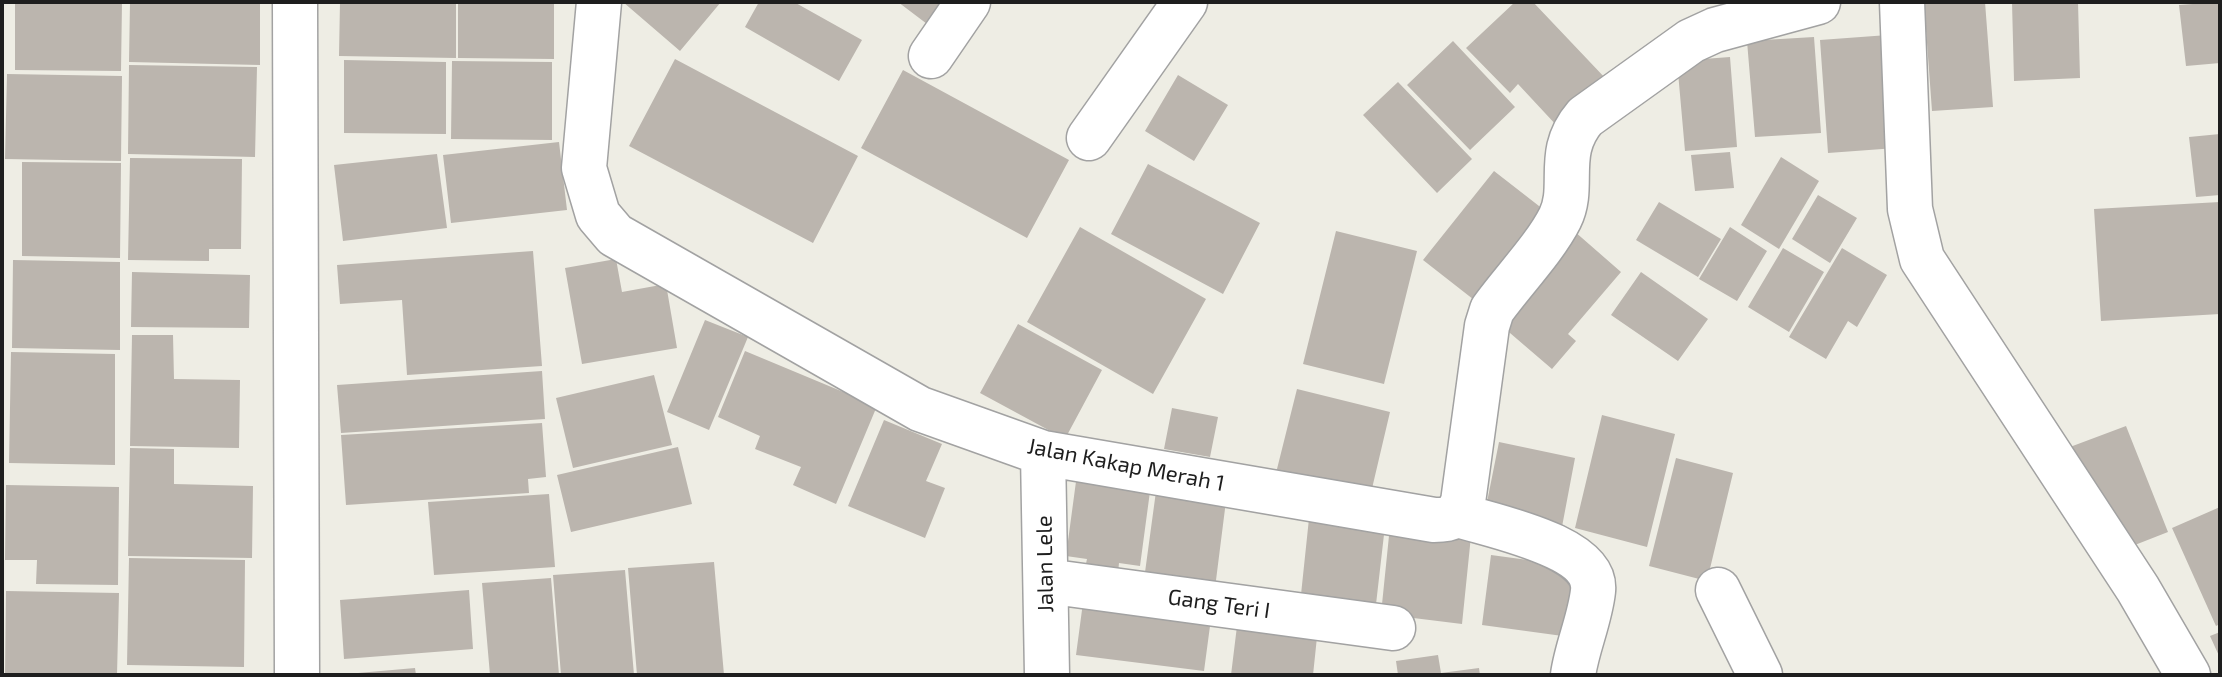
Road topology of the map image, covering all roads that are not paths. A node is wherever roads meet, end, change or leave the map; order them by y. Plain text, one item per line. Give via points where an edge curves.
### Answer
1 (295, 2) edge
2 (599, 2) edge
3 (968, 2) edge
4 (1185, 2) edge
5 (1818, 2) edge
6 (1902, 2) edge
7 (931, 56) dead end
8 (1089, 138) dead end
9 (1043, 453) junction
10 (1458, 515) junction
11 (1046, 581) junction
12 (1718, 590) dead end
13 (1393, 628) dead end
14 (297, 675) edge
15 (1047, 675) edge
16 (1573, 675) edge
17 (1760, 675) edge
18 (2188, 675) edge

1 - 14 street
2 - 9 street, Jalan Kakap Merah 1 via 584,168 598,215 615,235 920,409
3 - 7 street
4 - 8 street
5 - 10 street via 1691,41 1585,117 1569,142 1561,217 1492,310
6 - 18 street via 1910,209 1922,259 2138,589
9 - 10 street, Jalan Kakap Merah 1 via 1434,520
9 - 11 street, Jalan Lele
10 - 16 street via 1570,552 1588,568 1593,590
11 - 13 street, Gang Teri I
11 - 15 street, Jalan Lele
12 - 17 street

